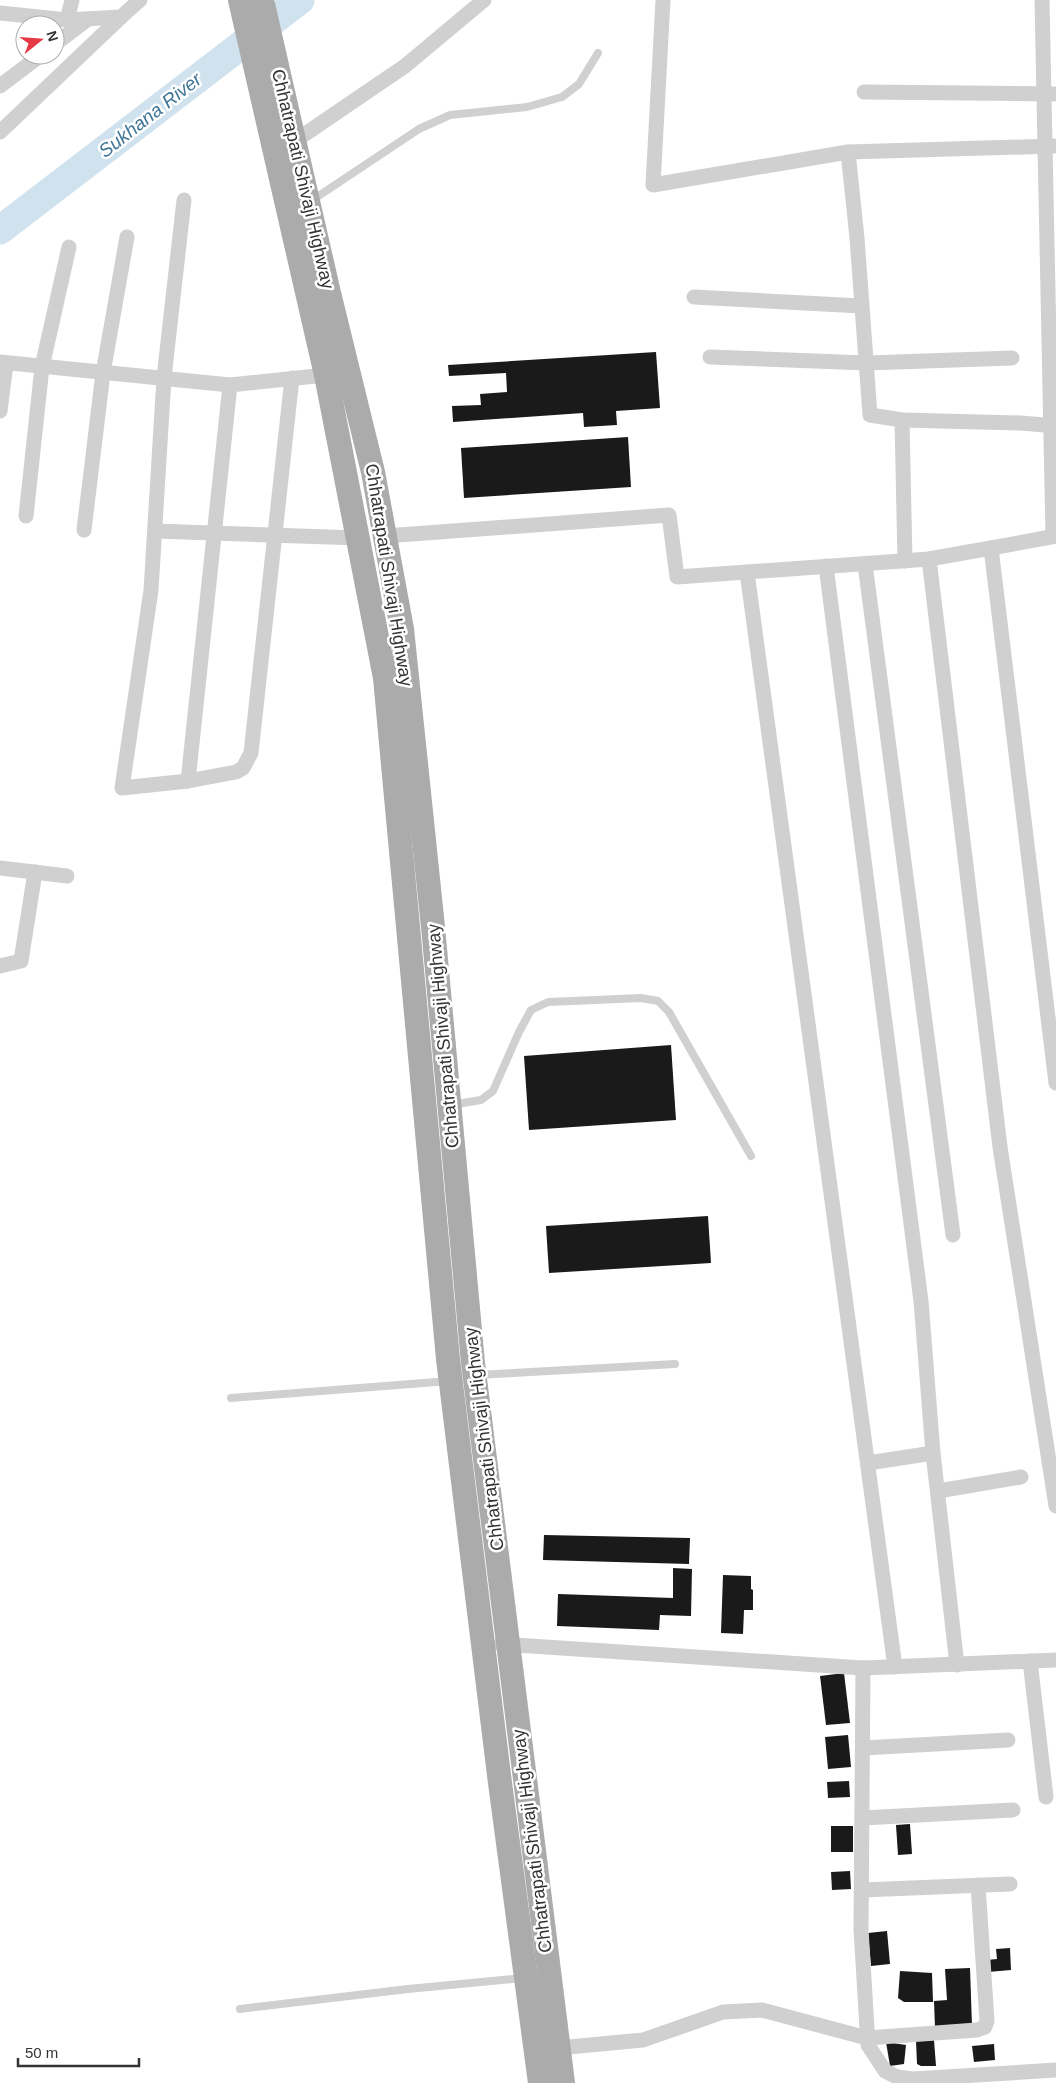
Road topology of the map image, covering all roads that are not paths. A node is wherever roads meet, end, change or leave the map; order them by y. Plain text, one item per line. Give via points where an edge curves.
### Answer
1 (72, 0) edge
2 (140, 0) edge
3 (240, 0) edge
4 (262, 0) edge
5 (484, 0) edge
6 (663, 0) edge
7 (1042, 0) edge
8 (0, 13) edge
9 (122, 17) junction
10 (88, 19) junction
11 (67, 20) junction
12 (65, 36) edge
13 (598, 53) dead end
14 (28, 65) edge
15 (0, 86) edge
16 (864, 92) dead end
17 (1050, 94) edge
18 (0, 132) edge
19 (283, 137) junction
20 (1050, 146) edge
21 (848, 152) junction
22 (184, 200) dead end
23 (308, 203) junction
24 (1051, 204) edge
25 (127, 237) dead end
26 (69, 247) dead end
27 (694, 297) dead end
28 (861, 306) junction
29 (1053, 326) edge
30 (710, 357) dead end
31 (1012, 358) dead end
32 (3, 363) edge
33 (867, 363) junction
34 (42, 367) junction
35 (103, 373) junction
36 (326, 375) junction
37 (164, 378) junction
38 (292, 378) junction
39 (230, 384) junction
40 (0, 411) edge
41 (902, 420) junction
42 (1054, 426) edge
43 (26, 516) dead end
44 (84, 530) dead end
45 (154, 531) junction
46 (214, 533) junction
47 (276, 535) junction
48 (1055, 535) edge
49 (385, 536) junction
50 (359, 538) junction
51 (991, 548) junction
52 (929, 559) junction
53 (905, 561) junction
54 (865, 564) junction
55 (826, 566) junction
56 (747, 572) junction
57 (188, 781) junction
58 (0, 868) edge
59 (35, 872) junction
60 (67, 876) dead end
61 (0, 966) edge
62 (1056, 1083) edge
63 (449, 1105) junction
64 (751, 1156) dead end
65 (953, 1235) dead end
66 (675, 1364) dead end
67 (475, 1375) junction
68 (451, 1381) junction
69 (231, 1398) dead end
70 (933, 1453) junction
71 (868, 1463) junction
72 (1021, 1477) dead end
73 (938, 1491) junction
74 (1056, 1506) edge
75 (509, 1643) junction
76 (483, 1646) junction
77 (1056, 1660) edge
78 (1030, 1661) junction
79 (957, 1665) junction
80 (895, 1667) junction
81 (863, 1668) junction
82 (1008, 1740) dead end
83 (863, 1748) junction
84 (1046, 1797) dead end
85 (1013, 1810) dead end
86 (862, 1818) junction
87 (1010, 1884) dead end
88 (978, 1885) junction
89 (862, 1890) junction
90 (526, 1978) junction
91 (240, 2009) dead end
92 (867, 2038) junction
93 (558, 2048) junction
94 (1056, 2070) edge
95 (540, 2083) edge
96 (563, 2083) edge

1 - 11 street
2 - 9 street
3 - 19 main road, Chhatrapati Shivaji Highway
4 - 19 main road, Chhatrapati Shivaji Highway
5 - 19 street via 405,66
6 - 21 street via 653,185
7 - 17 street
8 - 11 street
9 - 10 street
9 - 18 street
10 - 11 street
10 - 12 street
13 - 23 lane via 578,84 562,97 526,107 450,115 419,129
14 - 15 street
16 - 17 street
17 - 20 street
19 - 23 main road, Chhatrapati Shivaji Highway
19 - 36 main road, Chhatrapati Shivaji Highway
20 - 21 street
20 - 24 street
21 - 28 street
22 - 37 street
23 - 49 main road, Chhatrapati Shivaji Highway via 373,472
24 - 29 street
25 - 35 street
26 - 34 street
27 - 28 street
28 - 33 street
29 - 42 street
30 - 33 street
31 - 33 street
32 - 34 street
32 - 40 street
33 - 41 street via 870,415
34 - 35 street
34 - 43 street
35 - 37 street
35 - 44 street
36 - 38 street
36 - 50 main road, Chhatrapati Shivaji Highway
37 - 39 street
37 - 45 street
38 - 39 street
38 - 47 street
39 - 46 street
41 - 42 street
41 - 53 street
42 - 48 street
45 - 46 street
45 - 57 street via 151,590 122,788
46 - 47 street
46 - 57 street
47 - 50 street
47 - 57 street via 251,753 243,768 236,772
48 - 51 street
49 - 56 street via 669,515 677,577
49 - 63 main road, Chhatrapati Shivaji Highway via 402,629
50 - 68 main road, Chhatrapati Shivaji Highway via 385,678
51 - 52 street
51 - 62 street
52 - 53 street
52 - 74 street via 1000,1147
53 - 54 street
54 - 55 street
54 - 65 street
55 - 56 street
55 - 70 street via 921,1301
56 - 71 street
58 - 59 street
59 - 60 street
59 - 61 street via 21,961
63 - 64 lane via 481,1100 493,1091 531,1010 548,1002 640,998 658,1001 669,1012
63 - 67 main road, Chhatrapati Shivaji Highway
66 - 67 lane
67 - 75 main road, Chhatrapati Shivaji Highway
68 - 69 lane
68 - 76 main road, Chhatrapati Shivaji Highway
70 - 71 street
70 - 73 street
71 - 80 street
72 - 73 street
73 - 79 street
75 - 76 street
75 - 81 street
75 - 93 main road, Chhatrapati Shivaji Highway
76 - 90 main road, Chhatrapati Shivaji Highway
77 - 78 street
78 - 79 street
78 - 84 street
79 - 80 street
80 - 81 street
81 - 83 street
82 - 83 street
83 - 86 street
85 - 86 street
86 - 89 street
87 - 88 street
88 - 89 street
88 - 92 street via 985,2026 977,2030
89 - 92 street
90 - 91 lane
90 - 95 main road, Chhatrapati Shivaji Highway
92 - 93 street via 762,2010 723,2012 643,2040
92 - 94 street via 885,2071 897,2077 913,2079
93 - 96 main road, Chhatrapati Shivaji Highway

